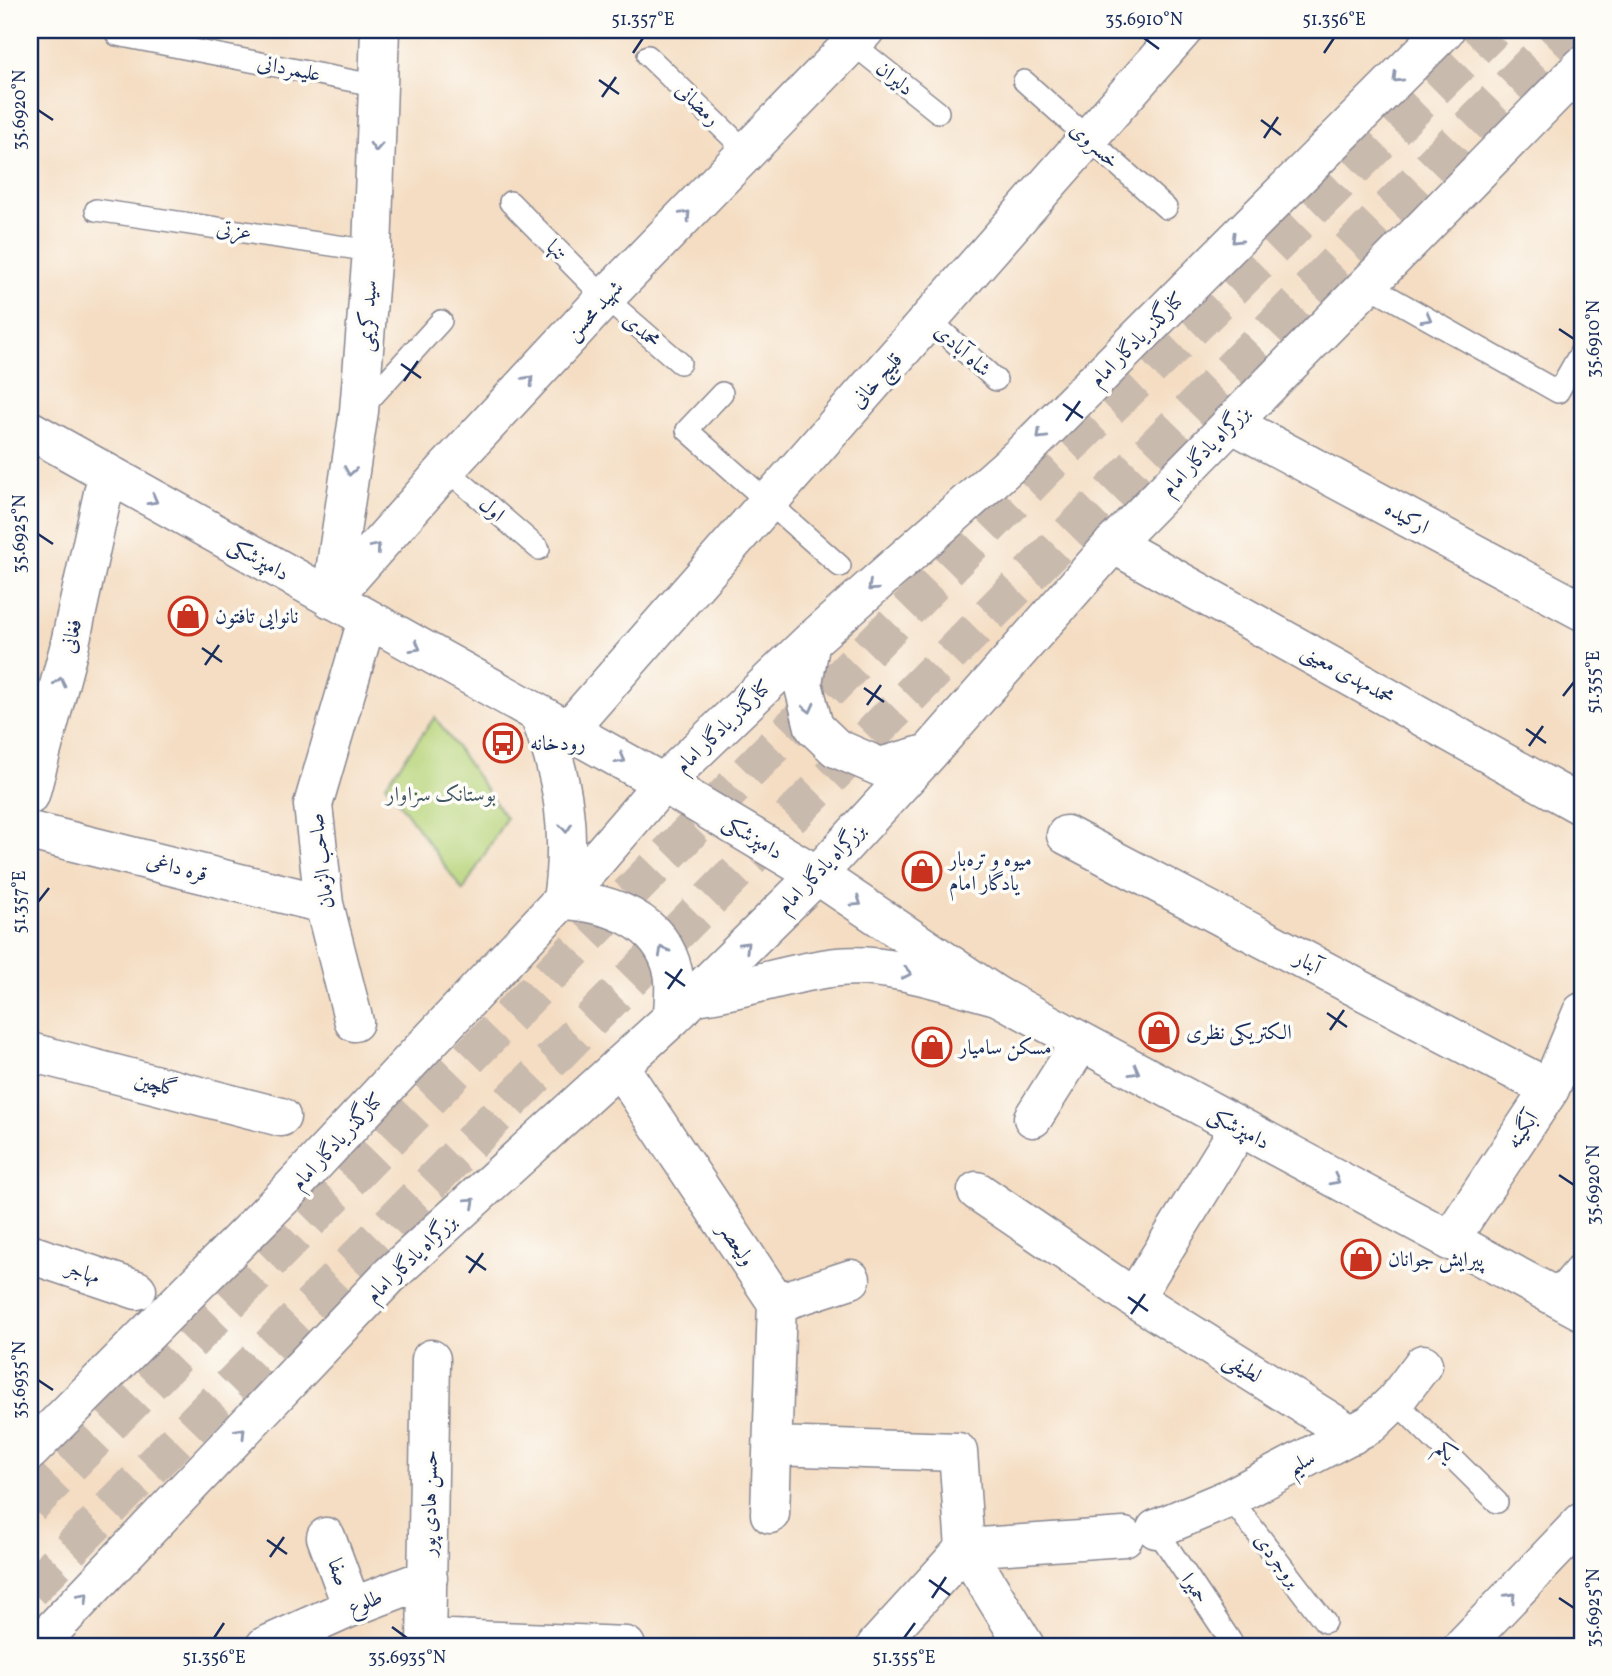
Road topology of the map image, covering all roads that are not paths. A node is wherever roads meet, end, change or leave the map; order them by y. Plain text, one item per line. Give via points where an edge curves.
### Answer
1 (380, 30) edge
2 (1183, 30) edge
3 (1445, 30) edge
4 (117, 35) dead end
5 (859, 37) edge
6 (648, 56) dead end
7 (1582, 66) edge
8 (1024, 81) dead end
9 (379, 86) junction
10 (938, 113) dead end
11 (1088, 138) junction
12 (747, 152) junction
13 (510, 202) dead end
14 (1166, 208) dead end
15 (96, 210) dead end
16 (372, 251) junction
17 (1368, 285) junction
18 (605, 298) junction
19 (930, 320) junction
20 (441, 321) dead end
21 (1582, 350) edge
22 (680, 363) dead end
23 (996, 380) dead end
24 (722, 393) dead end
25 (359, 411) junction
26 (1231, 424) junction
27 (30, 430) edge
28 (446, 469) junction
29 (107, 475) junction
30 (767, 501) junction
31 (1113, 544) junction
32 (539, 549) dead end
33 (840, 566) dead end
34 (331, 599) junction
35 (1582, 611) edge
36 (368, 620) junction
37 (811, 641) junction
38 (554, 723) junction
39 (929, 753) junction
40 (663, 783) junction
41 (30, 792) edge
42 (1582, 806) edge
43 (30, 831) edge
44 (1066, 835) dead end
45 (817, 874) junction
46 (562, 900) junction
47 (324, 904) junction
48 (997, 996) junction
49 (684, 1006) junction
50 (1582, 1012) edge
51 (354, 1022) dead end
52 (1081, 1042) junction
53 (30, 1052) edge
54 (619, 1066) junction
55 (1550, 1089) junction
56 (281, 1116) dead end
57 (1033, 1118) dead end
58 (1239, 1128) junction
59 (977, 1191) dead end
60 (1449, 1241) junction
61 (30, 1254) edge
62 (851, 1279) dead end
63 (137, 1290) dead end
64 (1575, 1294) edge
65 (1134, 1298) junction
66 (777, 1303) junction
67 (431, 1359) dead end
68 (1423, 1364) dead end
69 (1395, 1401) junction
70 (1352, 1435) junction
71 (773, 1447) junction
72 (30, 1451) edge
73 (1230, 1498) junction
74 (1497, 1502) dead end
75 (770, 1514) dead end
76 (1582, 1522) edge
77 (1140, 1533) junction
78 (326, 1537) dead end
79 (965, 1548) junction
80 (428, 1578) junction
81 (352, 1607) junction
82 (1325, 1622) dead end
83 (426, 1642) edge
84 (37, 1646) edge
85 (265, 1646) edge
86 (626, 1646) edge
87 (876, 1646) edge
88 (1025, 1646) edge
89 (1234, 1646) edge
90 (1464, 1646) edge

1 - 9 street, سید کریمی
2 - 11 street, قلیچ خانی
3 -> 37 street, کنارگذر یادگار امام via 1021,455
4 - 9 lane, علیمردانی
5 - 10 lane, دلیران
5 - 12 street, شهید محسن
6 - 12 lane, رمضانی
7 - 17 street, بزرگراه یادگار امام
8 - 11 lane, خسروی
9 -> 16 street, سید کریمی
11 - 14 lane, خسروی
11 - 19 street, قلیچ خانی
18 -> 12 street, شهید محسن
13 - 18 lane, تنها
15 - 16 lane, عزتی
16 - 25 street, سید کریمی
17 -> 21 lane via 1558,392
17 - 26 street, بزرگراه یادگار امام
18 - 22 lane, محمدی
28 -> 18 street, شهید محسن
19 - 23 lane, شاه آبادی
19 - 30 street, قلیچ خانی
20 - 25 lane
24 - 30 lane via 687,430
25 -> 34 street, سید کریمی
26 - 31 street, بزرگراه یادگار امام
26 - 35 street, ارکیده
27 - 29 street, دامپزشکی
28 - 32 lane, اول
34 -> 28 street, شهید محسن
29 -> 34 street, دامپزشکی
41 -> 29 street, فغانی via 69,648
30 - 33 lane
30 - 38 street, قلیچ خانی
31 - 39 street, بزرگراه یادگار امام
31 - 42 street, محمدمهدی معینی
34 - 36 street, دامپزشکی
36 -> 38 street, دامپزشکی
36 - 47 street, صاحب الزمان via 313,805
37 -> 39 street via 803,683 814,727 836,748 880,767
37 - 40 street, کنارگذر یادگار امام
38 -> 40 street, دامپزشکی
38 -> 46 street via 568,861
39 - 45 street, بزرگراه یادگار امام
40 - 45 street, دامپزشکی
40 - 46 street, کنارگذر یادگار امام
43 - 47 street, قره داغی
44 - 55 street, آبنار
45 -> 48 street, دامپزشکی
49 -> 45 street, بزرگراه یادگار امام
49 -> 46 street via 663,947 645,926 592,901
46 - 72 street, کنارگذر یادگار امام via 288,1192
47 - 51 street, صاحب الزمان
49 -> 48 street via 786,975 841,967 902,971
48 - 52 street, دامپزشکی
49 - 54 street, بزرگراه یادگار امام
50 - 55 street, آبگینه
52 - 57 street
52 -> 58 street, دامپزشکی
53 - 56 street, گلچین
54 - 66 street, ولیعصر
84 -> 54 street, بزرگراه یادگار امام via 389,1276
55 - 60 street, آبگینه
58 -> 60 street, دامپزشکی
58 - 65 street
59 - 65 street, لطیفی
60 - 64 street, دامپزشکی
61 - 63 street, مهاجر
62 - 66 street
65 - 70 street, لطیفی
66 - 71 street
67 - 80 street, حسن هادی پور
68 - 69 street, سلیم
69 - 70 street, سلیم
69 - 74 lane, یکم
70 - 73 street, سلیم
71 - 75 street
71 - 79 street via 958,1452
73 - 77 street, سلیم
73 - 82 lane, بروجردی
90 -> 76 street
77 - 79 street, سلیم
77 - 89 lane, حمیرا
78 - 81 street, صفا
79 - 87 street
79 - 88 street
80 - 81 street, طلوع
80 - 83 street, حسن هادی پور
81 - 85 street, طلوع
83 - 86 street

